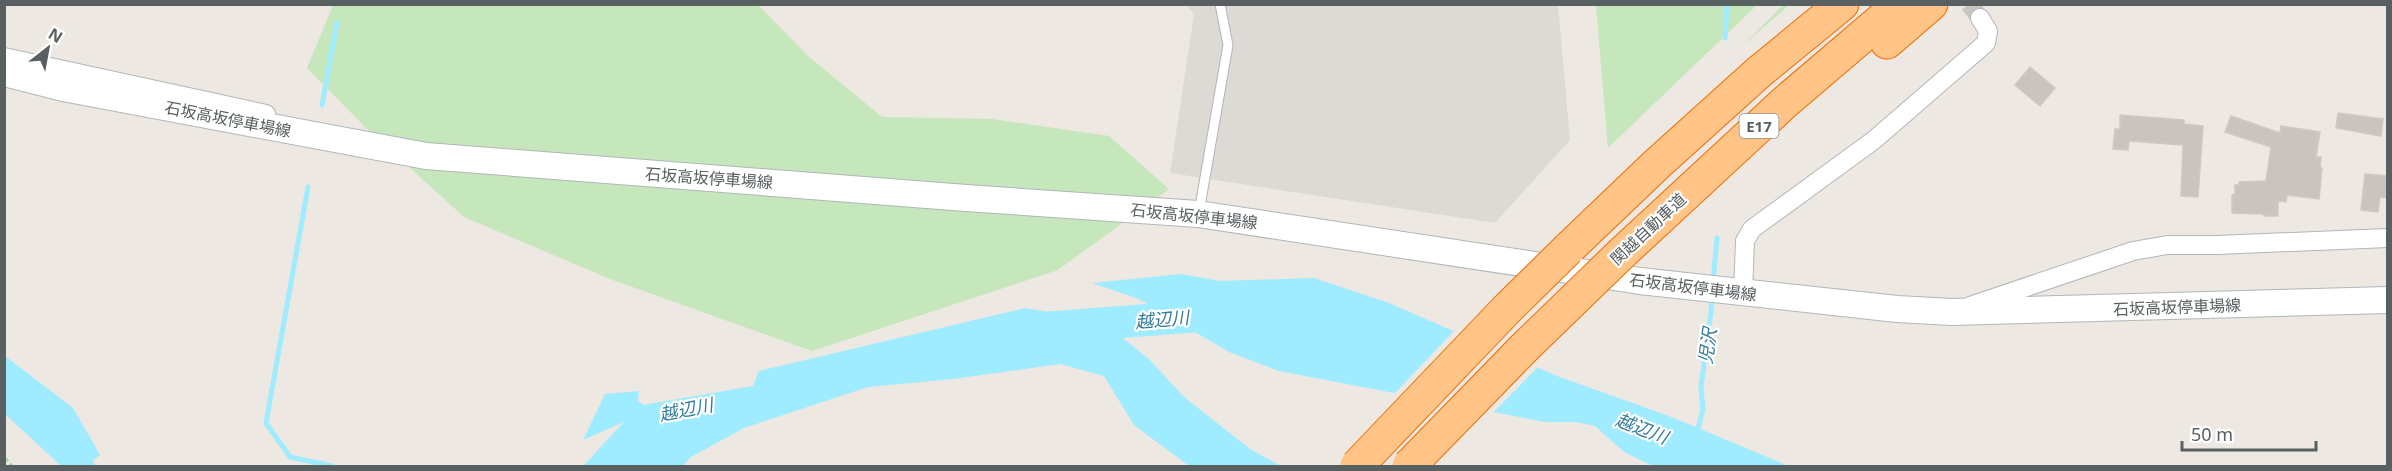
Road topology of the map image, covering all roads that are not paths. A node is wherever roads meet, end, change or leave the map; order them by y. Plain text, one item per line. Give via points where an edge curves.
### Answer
1 (1220, 4) edge
2 (1834, 4) edge
3 (1842, 4) edge
4 (1900, 4) edge
5 (1931, 4) edge
6 (1980, 18) tunnel mouth
7 (4, 57) edge
8 (1759, 72) junction
9 (4, 73) edge
10 (346, 141) junction
11 (1198, 214) junction
12 (1654, 223) junction
13 (2388, 238) edge
14 (1735, 292) junction
15 (2388, 300) edge
16 (1952, 312) junction
17 (1357, 466) edge
18 (1408, 466) edge

1 - 11 lane via 1228,45
2 - 8 highway
3 - 8 highway, E17
4 - 12 highway, 関越自動車道 / E17 via 1784,103
5 - 12 highway via 1769,144
6 - 14 street via 1988,31 1986,43 1874,140 1752,229 1745,241
7 - 10 street via 289,119
8 - 17 highway, E17, bridge via 1568,249
9 - 10 main road, 石坂高坂停車場線 via 63,88
10 - 11 main road, 石坂高坂停車場線 via 426,156
11 - 14 main road, 石坂高坂停車場線
12 - 18 highway, 関越自動車道 / E17, bridge
13 - 16 street via 2167,245 2133,251
14 - 16 main road, 石坂高坂停車場線
15 - 16 main road, 石坂高坂停車場線

